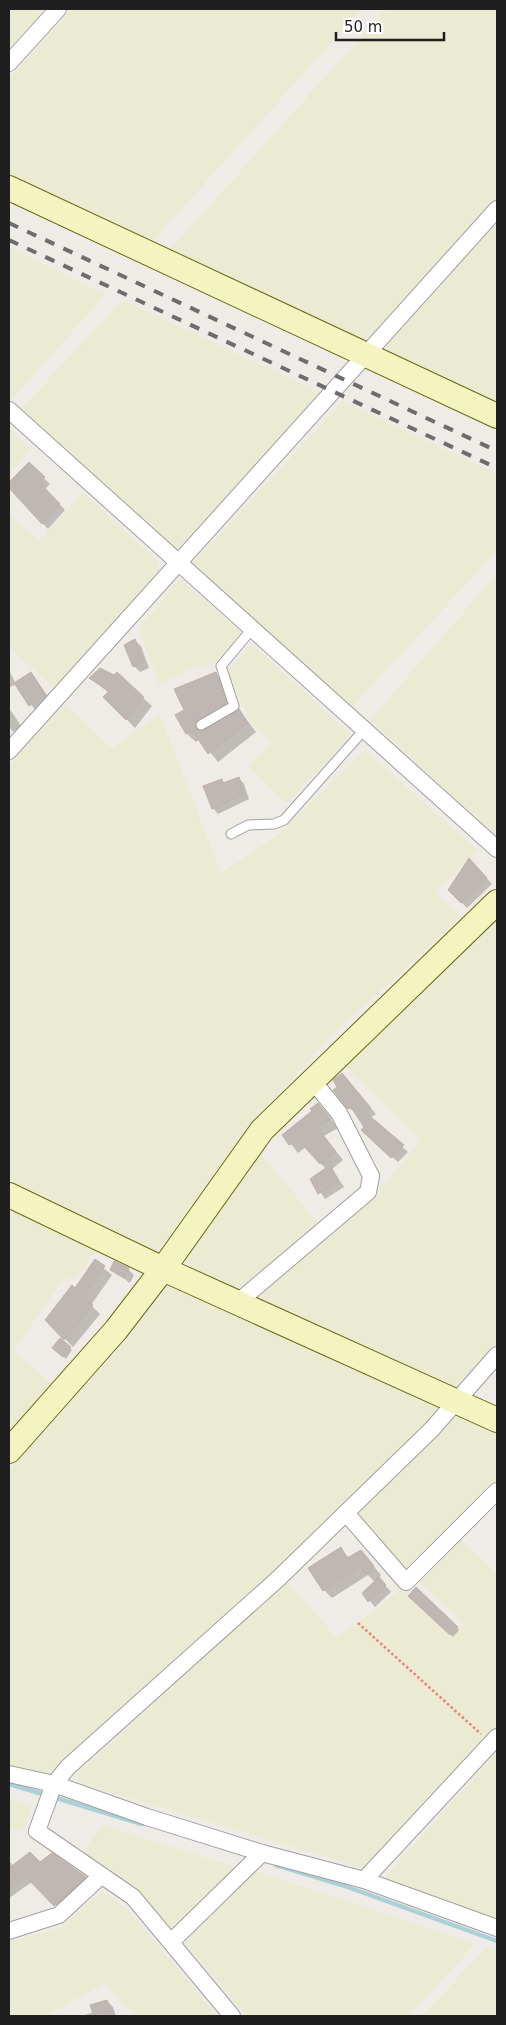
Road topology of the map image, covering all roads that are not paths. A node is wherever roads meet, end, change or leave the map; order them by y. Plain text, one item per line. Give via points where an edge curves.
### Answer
1 (58, 9) edge
2 (9, 63) edge
3 (9, 188) edge
4 (497, 210) edge
5 (367, 355) junction
6 (9, 410) edge
7 (497, 416) edge
8 (178, 562) junction
9 (252, 629) junction
10 (201, 725) dead end
11 (364, 730) junction
12 (9, 751) edge
13 (231, 834) dead end
14 (497, 850) edge
15 (497, 902) edge
16 (312, 1080) junction
17 (9, 1195) edge
18 (163, 1269) junction
19 (238, 1302) junction
20 (497, 1355) edge
21 (456, 1402) junction
22 (497, 1420) edge
23 (9, 1451) edge
24 (497, 1491) edge
25 (346, 1513) junction
26 (494, 1740) edge
27 (9, 1774) edge
28 (54, 1784) junction
29 (262, 1853) junction
30 (101, 1876) junction
31 (364, 1880) junction
32 (497, 1928) edge
33 (9, 1931) edge
34 (171, 1942) junction
35 (232, 2016) edge

1 - 2 street
3 - 5 street
4 - 5 street
5 - 7 street
5 - 8 street
6 - 8 street
8 - 9 street
8 - 12 street
9 - 10 lane via 221,666 234,706
9 - 11 street
11 - 13 lane via 284,820 274,824 248,825
11 - 14 street
15 - 16 street
16 - 18 street via 262,1130
16 - 19 street via 339,1113 371,1176 368,1192
17 - 18 street
18 - 19 street
18 - 23 street via 116,1330
19 - 21 street
20 - 21 street
21 - 22 street
21 - 25 street
24 - 25 street via 406,1582
25 - 28 street via 279,1578 68,1767
26 - 31 street
27 - 28 street
28 - 29 street
28 - 30 street via 37,1831
29 - 31 street
29 - 34 street
30 - 33 street via 59,1915
30 - 34 street via 133,1897
31 - 32 street
34 - 35 street

